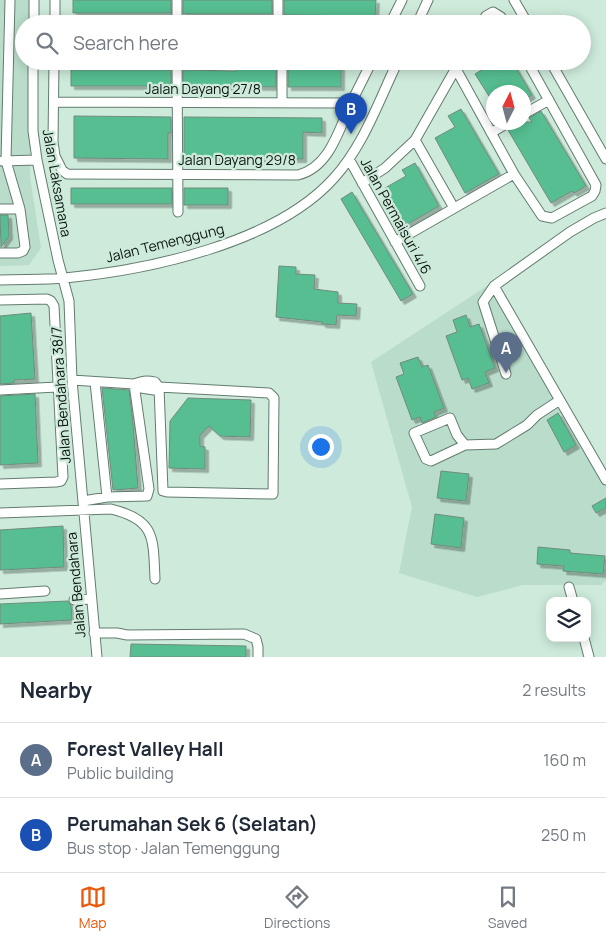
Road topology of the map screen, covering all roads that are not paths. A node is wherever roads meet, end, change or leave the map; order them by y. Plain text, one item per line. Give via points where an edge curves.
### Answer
1 (10, 0) edge
2 (34, 0) edge
3 (55, 0) edge
4 (177, 0) edge
5 (278, 0) edge
6 (402, 0) edge
7 (428, 0) edge
8 (514, 0) edge
9 (34, 15) edge
10 (55, 15) edge
11 (177, 15) edge
12 (278, 15) edge
13 (394, 15) edge
14 (421, 15) edge
15 (488, 15) edge
16 (500, 15) edge
17 (523, 15) edge
18 (5, 29) edge
19 (33, 70) edge
20 (54, 70) edge
21 (177, 70) edge
22 (282, 70) edge
23 (368, 70) edge
24 (394, 70) edge
25 (455, 70) edge
26 (460, 70) edge
27 (532, 70) edge
28 (555, 70) edge
29 (549, 100) junction
30 (54, 102) junction
31 (177, 103) junction
32 (282, 103) junction
33 (351, 103) junction
34 (531, 110) edge
35 (496, 130) edge
36 (491, 133) junction
37 (416, 140) junction
38 (349, 159) junction
39 (606, 159) edge
40 (3, 160) edge
41 (37, 160) junction
42 (177, 174) junction
43 (514, 174) junction
44 (362, 183) junction
45 (454, 208) junction
46 (0, 209) edge
47 (20, 209) junction
48 (178, 212) dead end
49 (606, 213) edge
50 (395, 242) junction
51 (0, 253) edge
52 (63, 279) junction
53 (0, 280) edge
54 (420, 286) dead end
55 (494, 286) junction
56 (0, 300) edge
57 (506, 374) dead end
58 (72, 380) junction
59 (95, 382) junction
60 (134, 384) junction
61 (57, 387) junction
62 (158, 387) junction
63 (0, 390) edge
64 (560, 400) junction
65 (465, 445) junction
66 (22, 474) dead end
67 (606, 480) edge
68 (0, 484) edge
69 (29, 484) junction
70 (107, 497) junction
71 (83, 500) junction
72 (84, 511) junction
73 (0, 514) edge
74 (156, 579) dead end
75 (569, 587) dead end
76 (45, 591) dead end
77 (0, 594) edge
78 (572, 597) edge
79 (91, 599) junction
80 (74, 600) dead end
81 (94, 636) junction
82 (585, 642) edge
83 (97, 657) edge
84 (258, 657) edge
85 (589, 657) edge

1 - 18 street
2 - 9 street
3 - 10 street
4 - 11 street
5 - 12 street
6 - 13 street
7 - 14 street
8 - 17 street
15 - 16 street via 493,12
18 - 40 street
19 - 41 street, Jalan Laksamana via 33,131
20 - 30 street
21 - 31 street
22 - 32 street
23 - 33 street, Jalan Dayang 29/8
24 - 38 street, Jalan Temenggung
25 - 37 street
26 - 36 street
27 - 29 street
28 - 39 street
29 - 34 street
29 - 43 street via 596,185 595,191 592,196 552,218 542,216
30 - 31 street, Jalan Dayang 27/8
30 - 42 street, Jalan Dayang 29/8 via 55,156 67,174
31 - 32 street, Jalan Dayang 27/8
31 - 42 street
32 - 33 street, Jalan Dayang 27/8
33 - 42 street, Jalan Dayang 29/8 via 335,140 325,156 309,171 298,175
35 - 36 street
36 - 43 street
37 - 44 street
37 - 45 street
38 - 44 street, Jalan Permaisuri 4/6
38 - 52 street, Jalan Temenggung via 335,178 314,197 274,222 234,241 186,256
40 - 41 street
40 - 47 street
41 - 52 street, Jalan Laksamana
42 - 48 street
43 - 45 street
44 - 50 street, Jalan Permaisuri 4/6
45 - 50 street
46 - 47 street
47 - 51 street via 25,247 18,253
49 - 55 street via 570,232
50 - 54 street, Jalan Permaisuri 4/6
52 - 53 street, Jalan Temenggung
52 - 58 street, Jalan Bendahara 38/7 via 69,302
55 - 57 street via 483,302
55 - 64 street
56 - 61 street via 14,304 52,301
58 - 59 street
58 - 71 street, Jalan Bendahara 38/7
59 - 60 street
59 - 70 street
60 - 62 street via 149,380
60 - 70 street via 149,489 147,496
61 - 63 street
61 - 69 street via 63,478 56,482
62 - 62 street via 269,393 274,398 273,494 163,491
64 - 65 street via 496,444
64 - 67 street
65 - 65 street via 430,461 414,433 450,418
66 - 69 street
68 - 69 street
70 - 71 street
71 - 72 street, Jalan Bendahara 38/7
72 - 73 street
72 - 74 street via 128,513 142,521 153,540
72 - 79 street, Jalan Bendahara
75 - 78 street
76 - 77 street
79 - 80 street
79 - 81 street, Jalan Bendahara
81 - 83 street, Jalan Bendahara
81 - 84 street via 244,634 256,639
82 - 85 street

